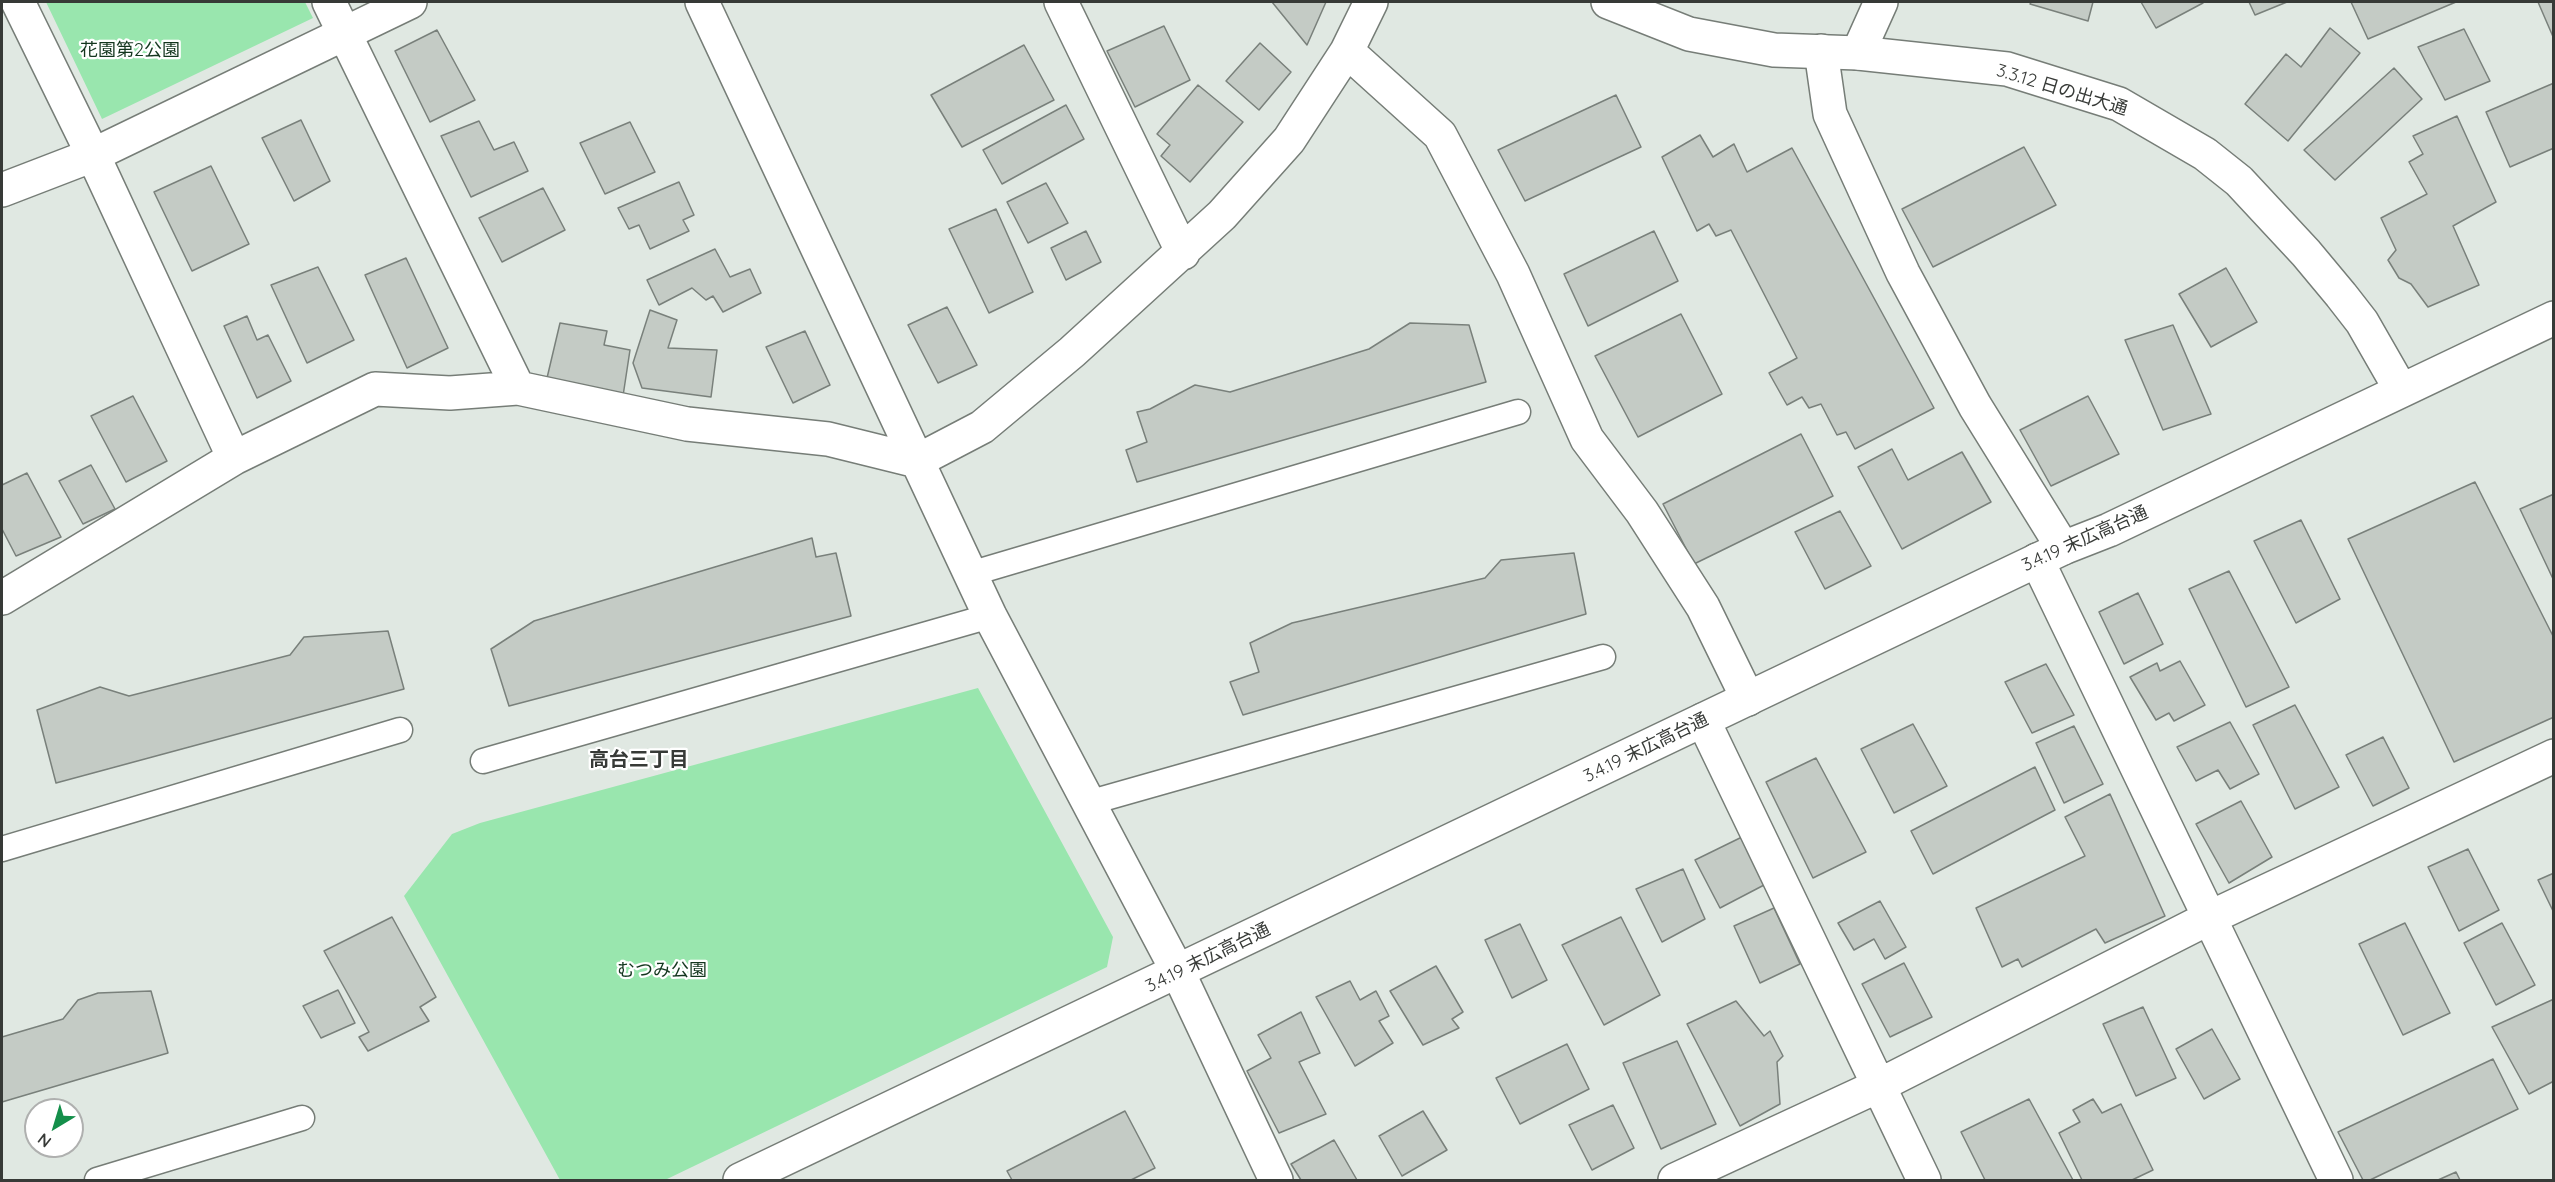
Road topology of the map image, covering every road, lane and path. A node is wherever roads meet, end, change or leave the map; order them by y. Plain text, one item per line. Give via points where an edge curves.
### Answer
1 (18, 2) edge
2 (329, 2) edge
3 (410, 2) edge
4 (702, 2) edge
5 (1061, 2) edge
6 (1371, 2) edge
7 (1608, 2) edge
8 (1881, 2) edge
9 (344, 33) junction
10 (1347, 51) junction
11 (1821, 51) junction
12 (1858, 53) junction
13 (93, 154) junction
14 (2, 190) edge
15 (1183, 253) junction
16 (2553, 318) edge
17 (518, 388) junction
18 (2401, 390) junction
19 (1518, 412) dead end
20 (234, 458) junction
21 (917, 461) junction
22 (2050, 554) junction
23 (970, 574) junction
24 (2, 598) edge
25 (990, 616) junction
26 (1603, 657) dead end
27 (1748, 699) junction
28 (1703, 720) junction
29 (400, 730) dead end
30 (2553, 756) edge
31 (483, 761) dead end
32 (1088, 803) junction
33 (2, 849) edge
34 (2209, 918) junction
35 (1178, 972) junction
36 (1878, 1086) junction
37 (302, 1118) dead end
38 (97, 1180) edge
39 (740, 1180) edge
40 (1276, 1180) edge
41 (1675, 1180) edge
42 (1924, 1180) edge
43 (2336, 1180) edge

1 - 13 street
2 - 9 street
3 - 9 street
4 - 21 street
5 - 15 street
6 - 10 street
7 - 11 street, 3.3.12 日の出大通 via 1689,34 1774,50
8 - 12 street
9 - 13 street
9 - 17 street
10 - 15 street via 1289,140
10 - 27 street via 1440,135 1514,274 1587,439 1642,512 1703,607
11 - 12 street, 3.3.12 日の出大通
11 - 22 street via 1830,114 1903,273
12 - 18 street, 3.3.12 日の出大通 via 2007,69 2119,104 2205,154 2239,182 2306,253 2362,322
13 - 14 street
13 - 20 street
15 - 21 street via 982,427
16 - 18 street, 3.4.19 末広高台通
17 - 20 street via 450,393 375,389
17 - 21 street via 687,424 828,438
18 - 22 street, 3.4.19 末広高台通 via 2109,530
19 - 23 lane
20 - 24 street
21 - 23 street
22 - 27 street, 3.4.19 末広高台通
22 - 34 street
23 - 25 street
25 - 31 lane
25 - 32 street
26 - 32 lane
27 - 28 street, 3.4.19 末広高台通
28 - 35 street, 3.4.19 末広高台通
28 - 36 street
29 - 33 lane
30 - 34 street
32 - 35 street
34 - 36 street
34 - 43 street
35 - 39 street, 3.4.19 末広高台通
35 - 40 street
36 - 41 street
36 - 42 street
37 - 38 lane

